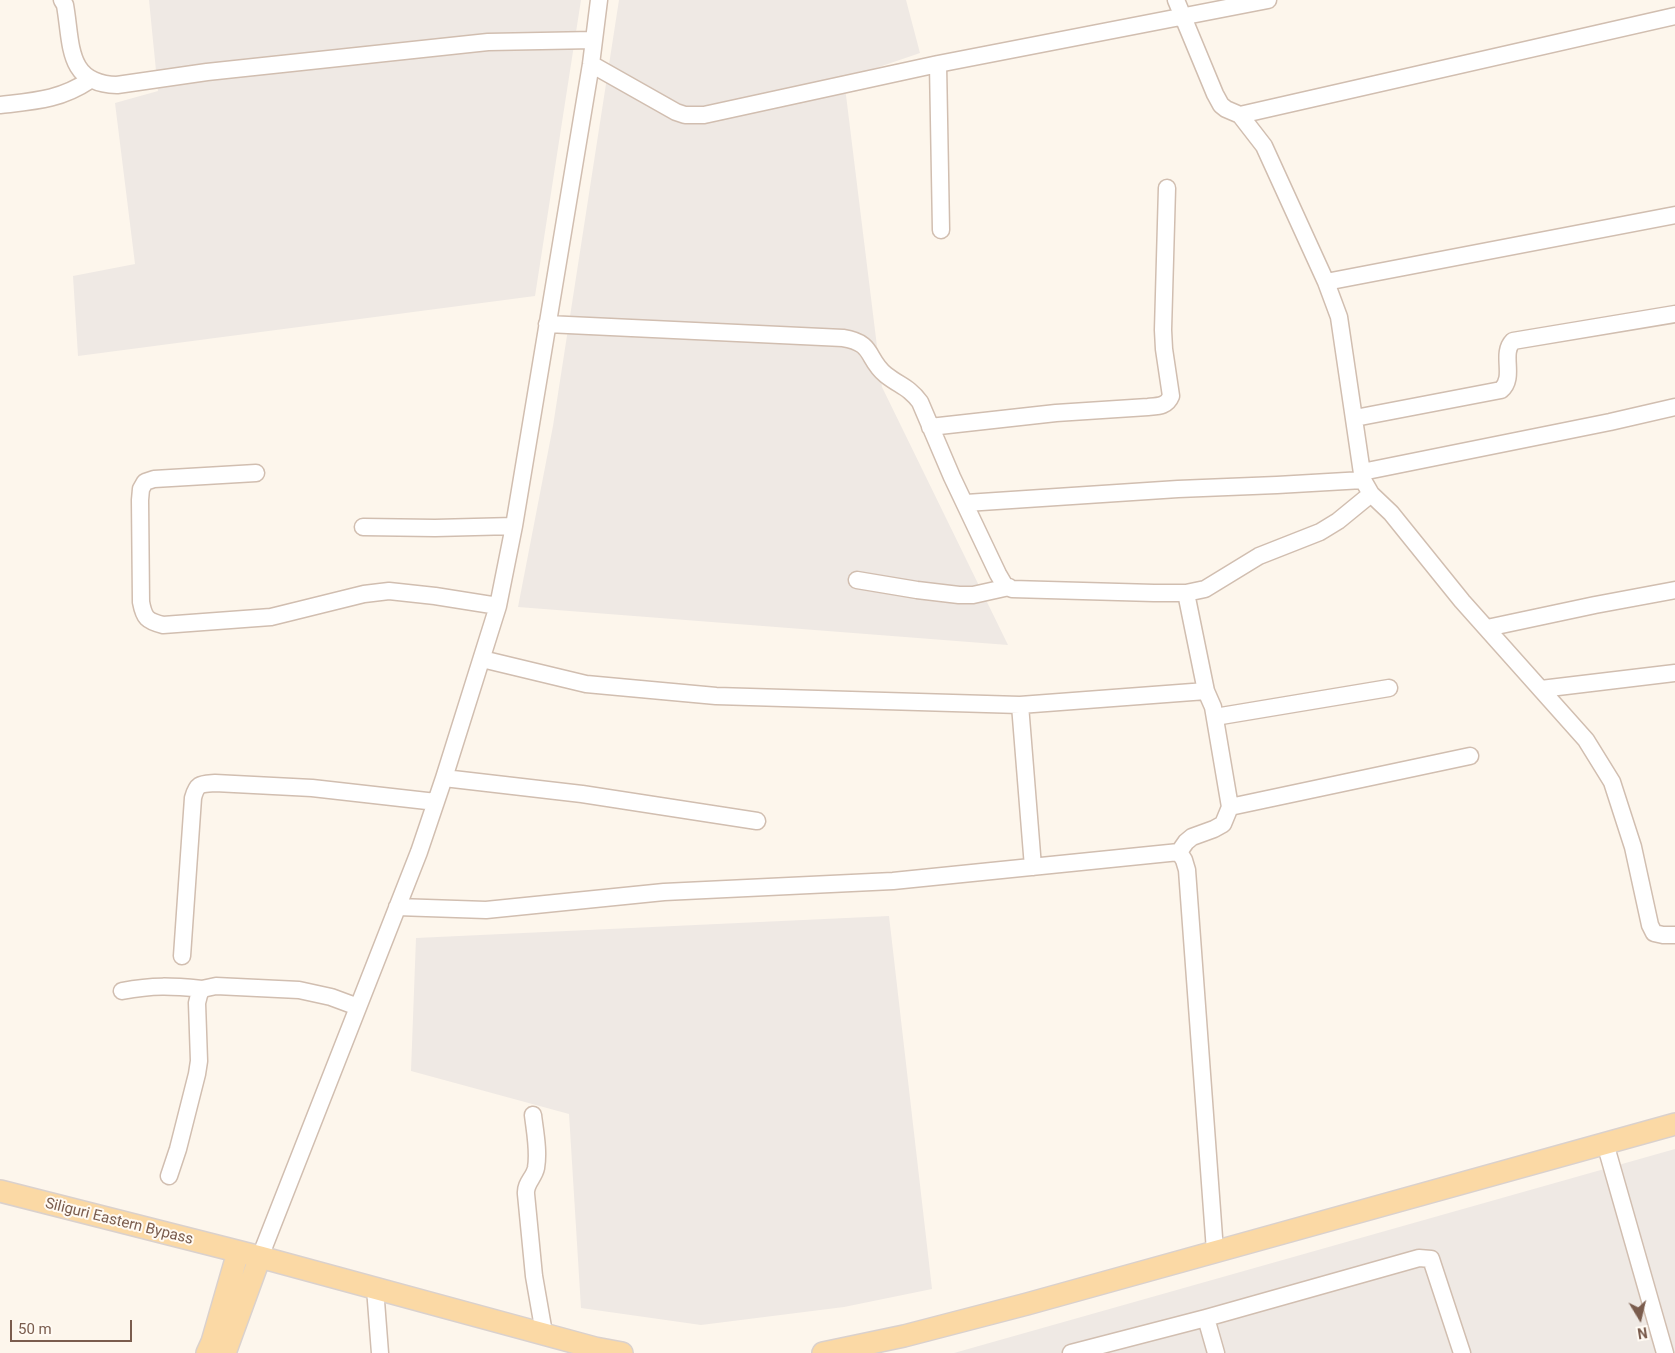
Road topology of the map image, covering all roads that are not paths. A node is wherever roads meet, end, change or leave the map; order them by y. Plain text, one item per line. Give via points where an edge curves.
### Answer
1 (62, 0) edge
2 (599, 0) edge
3 (1176, 0) edge
4 (1268, 0) edge
5 (1675, 16) edge
6 (1182, 17) junction
7 (594, 40) junction
8 (591, 64) junction
9 (938, 64) junction
10 (90, 80) junction
11 (0, 105) edge
12 (1240, 115) junction
13 (1167, 188) dead end
14 (1675, 215) edge
15 (941, 230) dead end
16 (1326, 282) junction
17 (1675, 314) edge
18 (548, 324) junction
19 (1675, 406) edge
20 (1355, 418) junction
21 (930, 427) junction
22 (256, 473) dead end
23 (1365, 482) junction
24 (966, 503) junction
25 (514, 526) junction
26 (363, 527) dead end
27 (857, 580) dead end
28 (1009, 587) junction
29 (1675, 590) edge
30 (1186, 593) junction
31 (498, 606) junction
32 (1487, 628) junction
33 (482, 659) junction
34 (1675, 673) edge
35 (1389, 688) dead end
36 (1541, 689) junction
37 (1206, 691) junction
38 (1020, 705) junction
39 (1215, 717) junction
40 (1470, 756) dead end
41 (444, 778) junction
42 (436, 802) junction
43 (1230, 807) junction
44 (757, 821) dead end
45 (1179, 852) junction
46 (1033, 867) junction
47 (397, 907) junction
48 (1675, 935) edge
49 (182, 956) dead end
50 (202, 989) junction
51 (122, 992) dead end
52 (358, 1008) junction
53 (533, 1115) dead end
54 (1675, 1124) edge
55 (1605, 1143) junction
56 (169, 1176) dead end
57 (0, 1191) edge
58 (1215, 1251) junction
59 (238, 1252) junction
60 (260, 1257) junction
61 (376, 1288) junction
62 (1206, 1318) junction
63 (544, 1333) junction
64 (207, 1353) edge
65 (225, 1353) edge
66 (380, 1353) edge
67 (622, 1353) edge
68 (823, 1353) edge
69 (1072, 1353) edge
70 (1216, 1353) edge
71 (1462, 1353) edge
72 (1665, 1353) edge

1 - 10 street via 72,53 78,68
2 - 7 street
3 - 6 street
4 - 6 street
5 - 12 street
6 - 9 street
6 - 12 street via 1215,94 1226,110
7 - 8 street
7 - 10 street via 488,42 207,72 118,85 103,85
8 - 9 street via 676,112 704,115
8 - 18 street
9 - 15 street
10 - 11 street via 64,95
12 - 16 street via 1264,146
13 - 21 street via 1163,330 1171,396 1168,402 1148,407
14 - 16 street
16 - 20 street via 1339,317
17 - 20 street via 1513,341 1508,350 1508,379 1500,390
18 - 21 street via 855,340 866,347 886,375 914,394
18 - 25 street
19 - 23 street
20 - 23 street
21 - 24 street
22 - 31 street via 145,482 140,500 141,602 144,615 152,622 163,625 271,617 389,591
23 - 24 street
23 - 30 street via 1338,521 1320,532 1259,556 1205,589
23 - 32 street
24 - 28 street via 1002,582
25 - 26 street
25 - 31 street
27 - 28 street via 958,595 982,594
28 - 30 street via 1019,590
29 - 32 street
30 - 37 street
31 - 33 street
32 - 36 street
33 - 38 street via 586,684 716,696
33 - 41 street
34 - 36 street
35 - 39 street
36 - 48 street via 1586,740 1612,782 1633,847 1650,925 1654,933
37 - 38 street
37 - 39 street
38 - 46 street
39 - 43 street
40 - 43 street
41 - 42 street
41 - 44 street via 582,794
42 - 47 street
42 - 49 street via 312,788 201,784 193,798
43 - 45 street via 1223,824 1192,837
45 - 46 street
45 - 58 street via 1187,870
46 - 47 street via 893,881 664,892 486,910
47 - 52 street
50 - 51 street via 167,985
50 - 52 street via 216,986 299,990
50 - 56 street via 198,1003 197,1074
52 - 60 street
53 - 63 street via 536,1169 525,1188 534,1276
54 - 55 main road
55 - 58 main road
55 - 72 street
57 - 59 main road, Siliguri Eastern Bypass
58 - 68 main road via 1028,1304
59 - 60 main road, Siliguri Eastern Bypass
59 - 64 main road
60 - 61 main road, Siliguri Eastern Bypass
60 - 65 main road
61 - 63 main road, Siliguri Eastern Bypass
61 - 66 street
62 - 69 street
62 - 70 street
62 - 71 street via 1419,1258 1431,1259
63 - 67 main road, Siliguri Eastern Bypass

